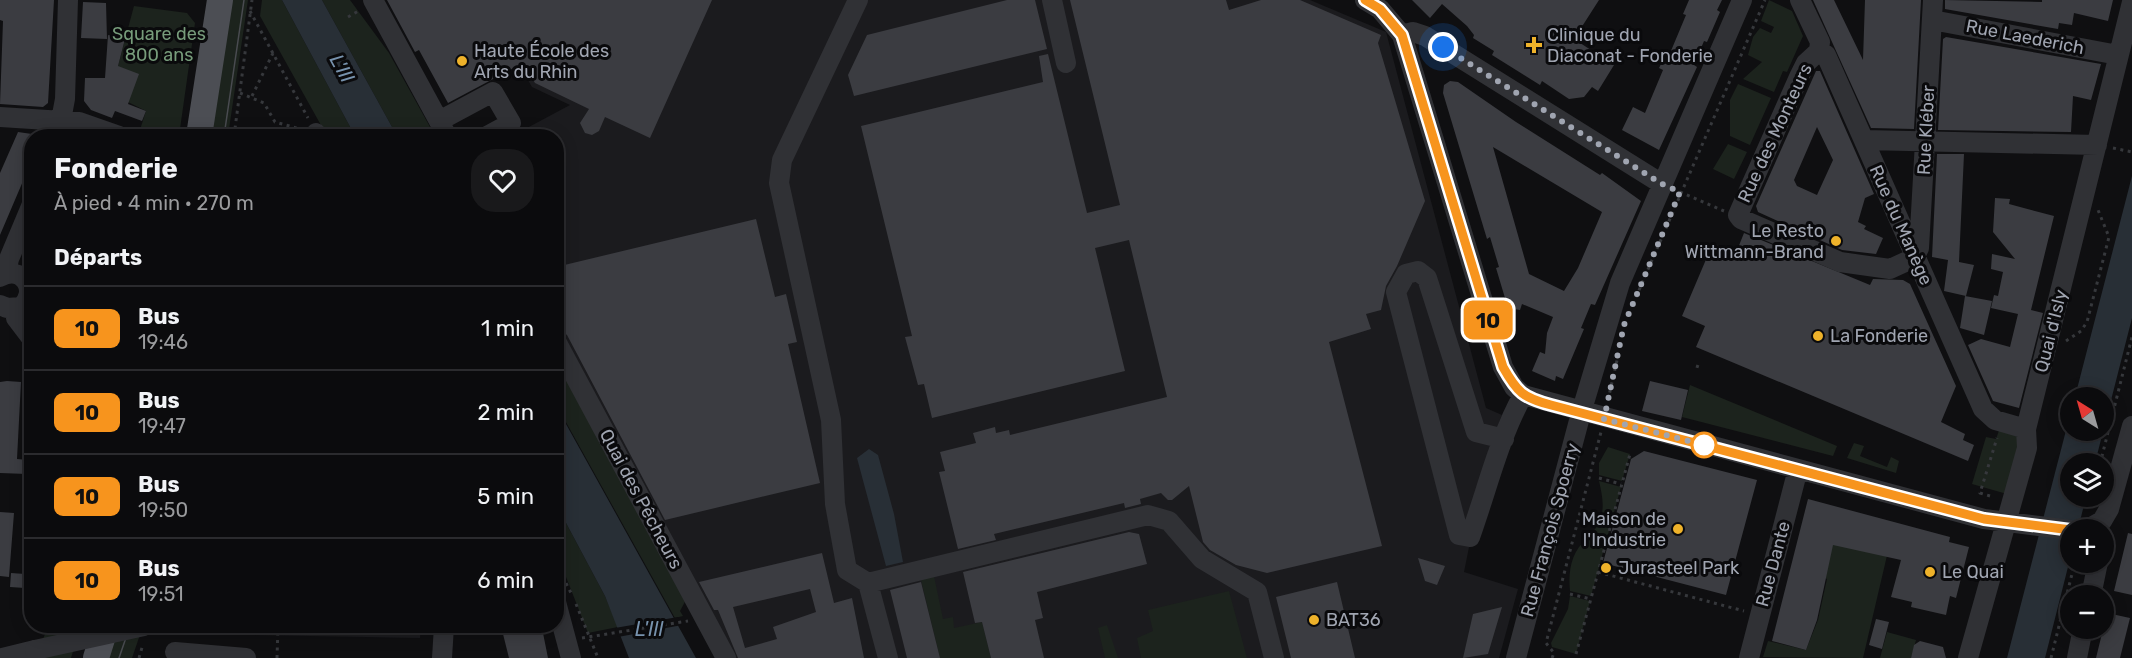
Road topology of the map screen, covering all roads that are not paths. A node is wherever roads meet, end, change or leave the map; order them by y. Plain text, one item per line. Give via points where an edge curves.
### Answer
1 (68, 0) edge
2 (220, 0) edge
3 (373, 0) edge
4 (858, 0) edge
5 (1052, 0) edge
6 (1365, 0) edge
7 (1742, 0) edge
8 (1800, 0) edge
9 (2132, 2) edge
10 (1932, 10) edge
11 (1402, 35) junction
12 (1819, 51) junction
13 (2118, 55) junction
14 (1066, 63) dead end
15 (0, 117) edge
16 (60, 129) edge
17 (100, 129) edge
18 (200, 129) edge
19 (443, 129) edge
20 (500, 129) edge
21 (1864, 140) junction
22 (1925, 142) junction
23 (2107, 150) junction
24 (1662, 184) junction
25 (24, 223) edge
26 (1914, 258) junction
27 (3, 275) edge
28 (24, 279) edge
29 (17, 307) edge
30 (24, 328) edge
31 (564, 356) edge
32 (1523, 395) junction
33 (1581, 413) junction
34 (2132, 426) edge
35 (2026, 429) junction
36 (1504, 439) junction
37 (1798, 470) junction
38 (2100, 519) edge
39 (2007, 523) junction
40 (2060, 529) edge
41 (868, 583) junction
42 (564, 632) edge
43 (104, 633) edge
44 (112, 633) edge
45 (444, 633) edge
46 (2081, 639) edge
47 (175, 652) dead end
48 (2, 658) edge
49 (96, 658) edge
50 (246, 658) edge
51 (442, 658) edge
52 (571, 658) edge
53 (726, 658) edge
54 (888, 658) edge
55 (1274, 658) edge
56 (1516, 658) edge
57 (1749, 658) edge
58 (1968, 658) edge
59 (2077, 658) edge

1 - 16 street
2 - 18 main road
3 - 19 street
4 - 41 street via 782,160 779,183 831,420 835,504 847,570
5 - 14 street
6 - 11 street via 1380,9
7 - 24 street, Rue François Spoerry
8 - 12 street, Rue du Manège via 1820,42
9 - 13 street, Quai d'Isly
10 - 13 street, Rue Laederich
10 - 22 street, Rue Kléber
11 - 24 street via 1425,36
11 - 32 street via 1503,367
12 - 21 street, Rue du Manège via 1826,55
12 - 26 street, Rue des Monteurs via 1799,77 1738,212 1741,219 1840,262 1890,269
13 - 23 street, Quai d'Isly
15 - 16 street
16 - 17 street via 89,125
19 - 20 street via 493,92 511,123
21 - 22 street
21 - 26 street, Rue du Manège
22 - 23 street
22 - 26 street, Rue Kléber via 1919,248
23 - 35 street, Quai d'Isly via 2046,349
24 - 33 street, Rue François Spoerry via 1620,282
25 - 27 street
26 - 35 street, Rue du Manège via 1983,409 2001,422
27 - 28 street via 20,275
29 - 30 street via 16,318
31 - 53 street, Quai des Pêcheurs
32 - 33 street
32 - 36 street
33 - 37 street
33 - 56 street, Rue François Spoerry
34 - 38 street via 2109,509
35 - 39 street, Quai d'Isly via 2027,448
36 - 36 street via 1470,537 1459,535 1396,292 1406,274 1418,271 1427,278 1476,432
37 - 39 street
37 - 57 street, Rue Dante
39 - 40 street
39 - 58 street, Quai d'Isly
41 - 54 street
41 - 55 street via 1149,515 1169,521 1202,559 1257,592
42 - 52 street
43 - 49 main road
44 - 48 street, bridge
45 - 51 street
46 - 59 street
47 - 50 street

